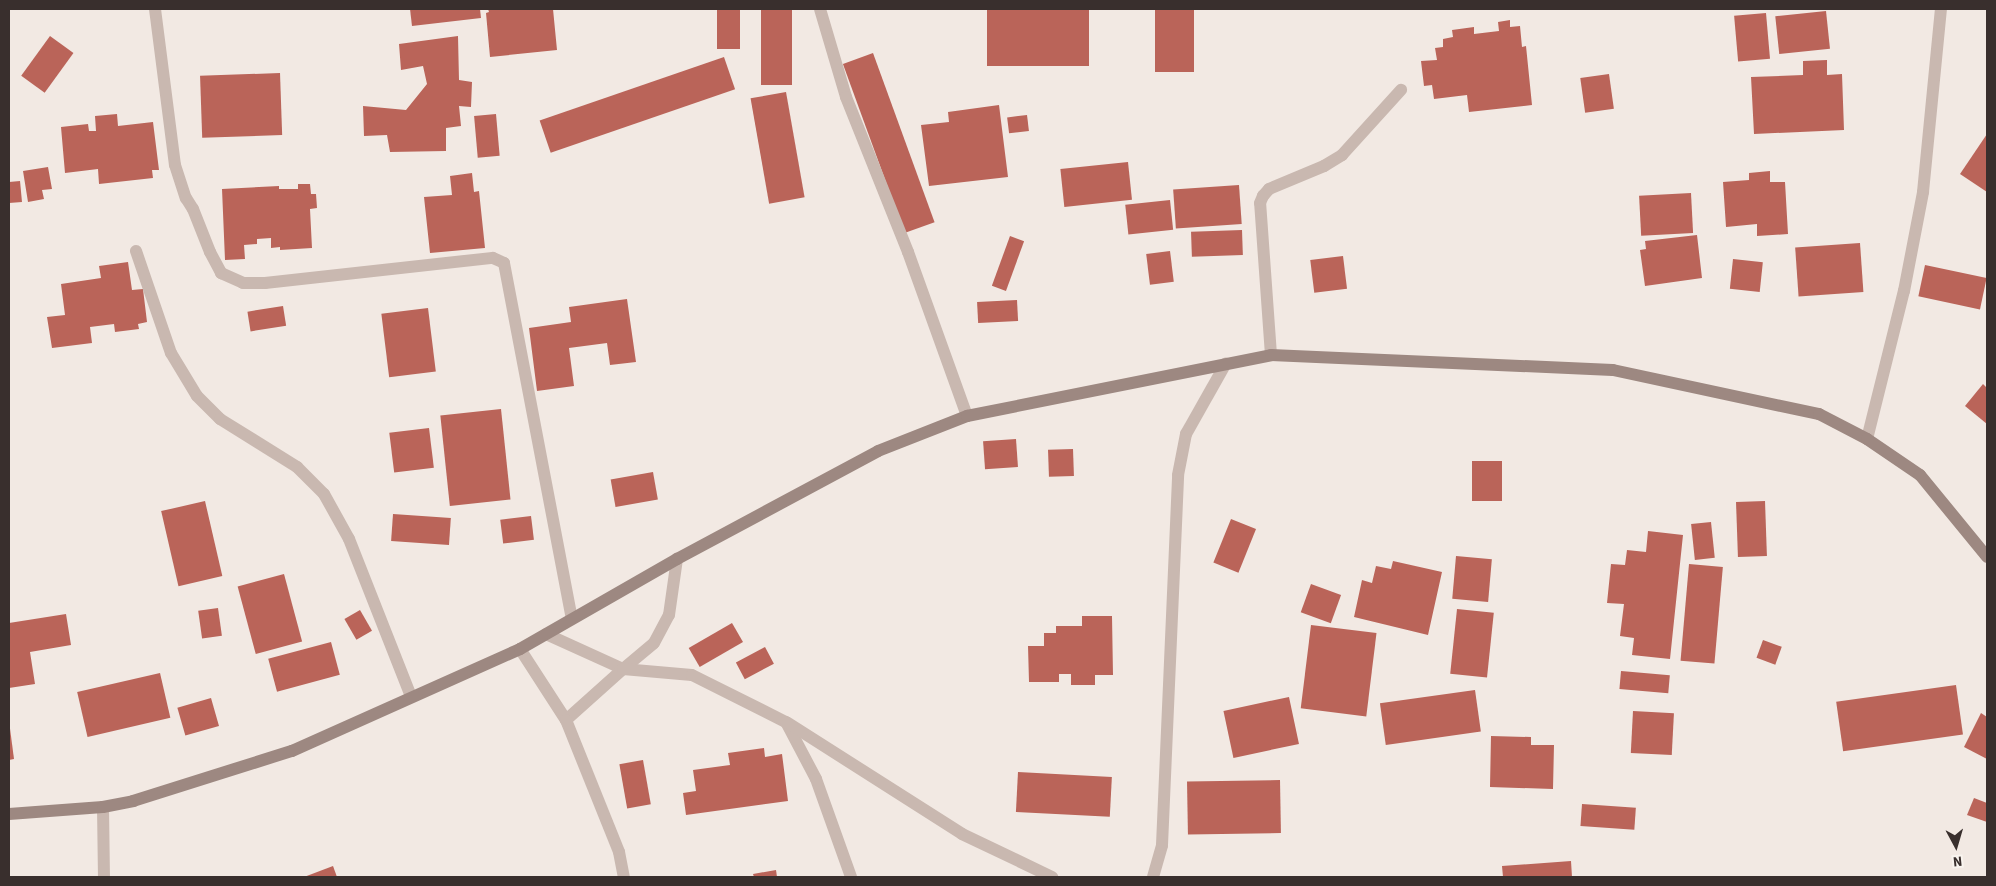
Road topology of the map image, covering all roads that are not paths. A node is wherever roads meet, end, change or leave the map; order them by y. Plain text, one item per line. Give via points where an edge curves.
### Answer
1 (155, 9) edge
2 (820, 9) edge
3 (1941, 9) edge
4 (1401, 90) dead end
5 (136, 251) dead end
6 (1271, 355) junction
7 (1226, 363) junction
8 (967, 416) junction
9 (1867, 439) junction
10 (1987, 557) edge
11 (677, 559) junction
12 (572, 618) junction
13 (546, 634) junction
14 (520, 649) junction
15 (623, 669) junction
16 (411, 696) junction
17 (566, 720) junction
18 (786, 722) junction
19 (103, 807) junction
20 (9, 814) edge
21 (104, 877) edge
22 (624, 877) edge
23 (851, 877) edge
24 (1052, 877) edge
25 (1153, 877) edge

1 - 12 street via 175,165 186,198 194,209 221,273 243,283 265,283 493,258 504,263
2 - 8 street via 846,97 908,252
3 - 9 street via 1923,192 1904,291
4 - 6 street via 1342,155 1324,166 1269,188 1262,196
5 - 16 street via 171,353 197,396 220,419 296,467 324,494 349,538
6 - 7 street
6 - 9 street via 1613,370 1819,414
7 - 8 street
7 - 25 street via 1186,434 1178,475 1162,845
8 - 11 street via 878,451
9 - 10 street via 1920,475
11 - 12 street
11 - 15 street via 670,615 654,643
12 - 13 street
13 - 14 street
13 - 15 street
14 - 16 street
14 - 17 street
15 - 17 street
15 - 18 street via 692,675
16 - 19 street via 292,751 203,781
17 - 22 street via 619,852
18 - 23 street via 816,779
18 - 24 street via 962,834
19 - 20 street
19 - 21 street

